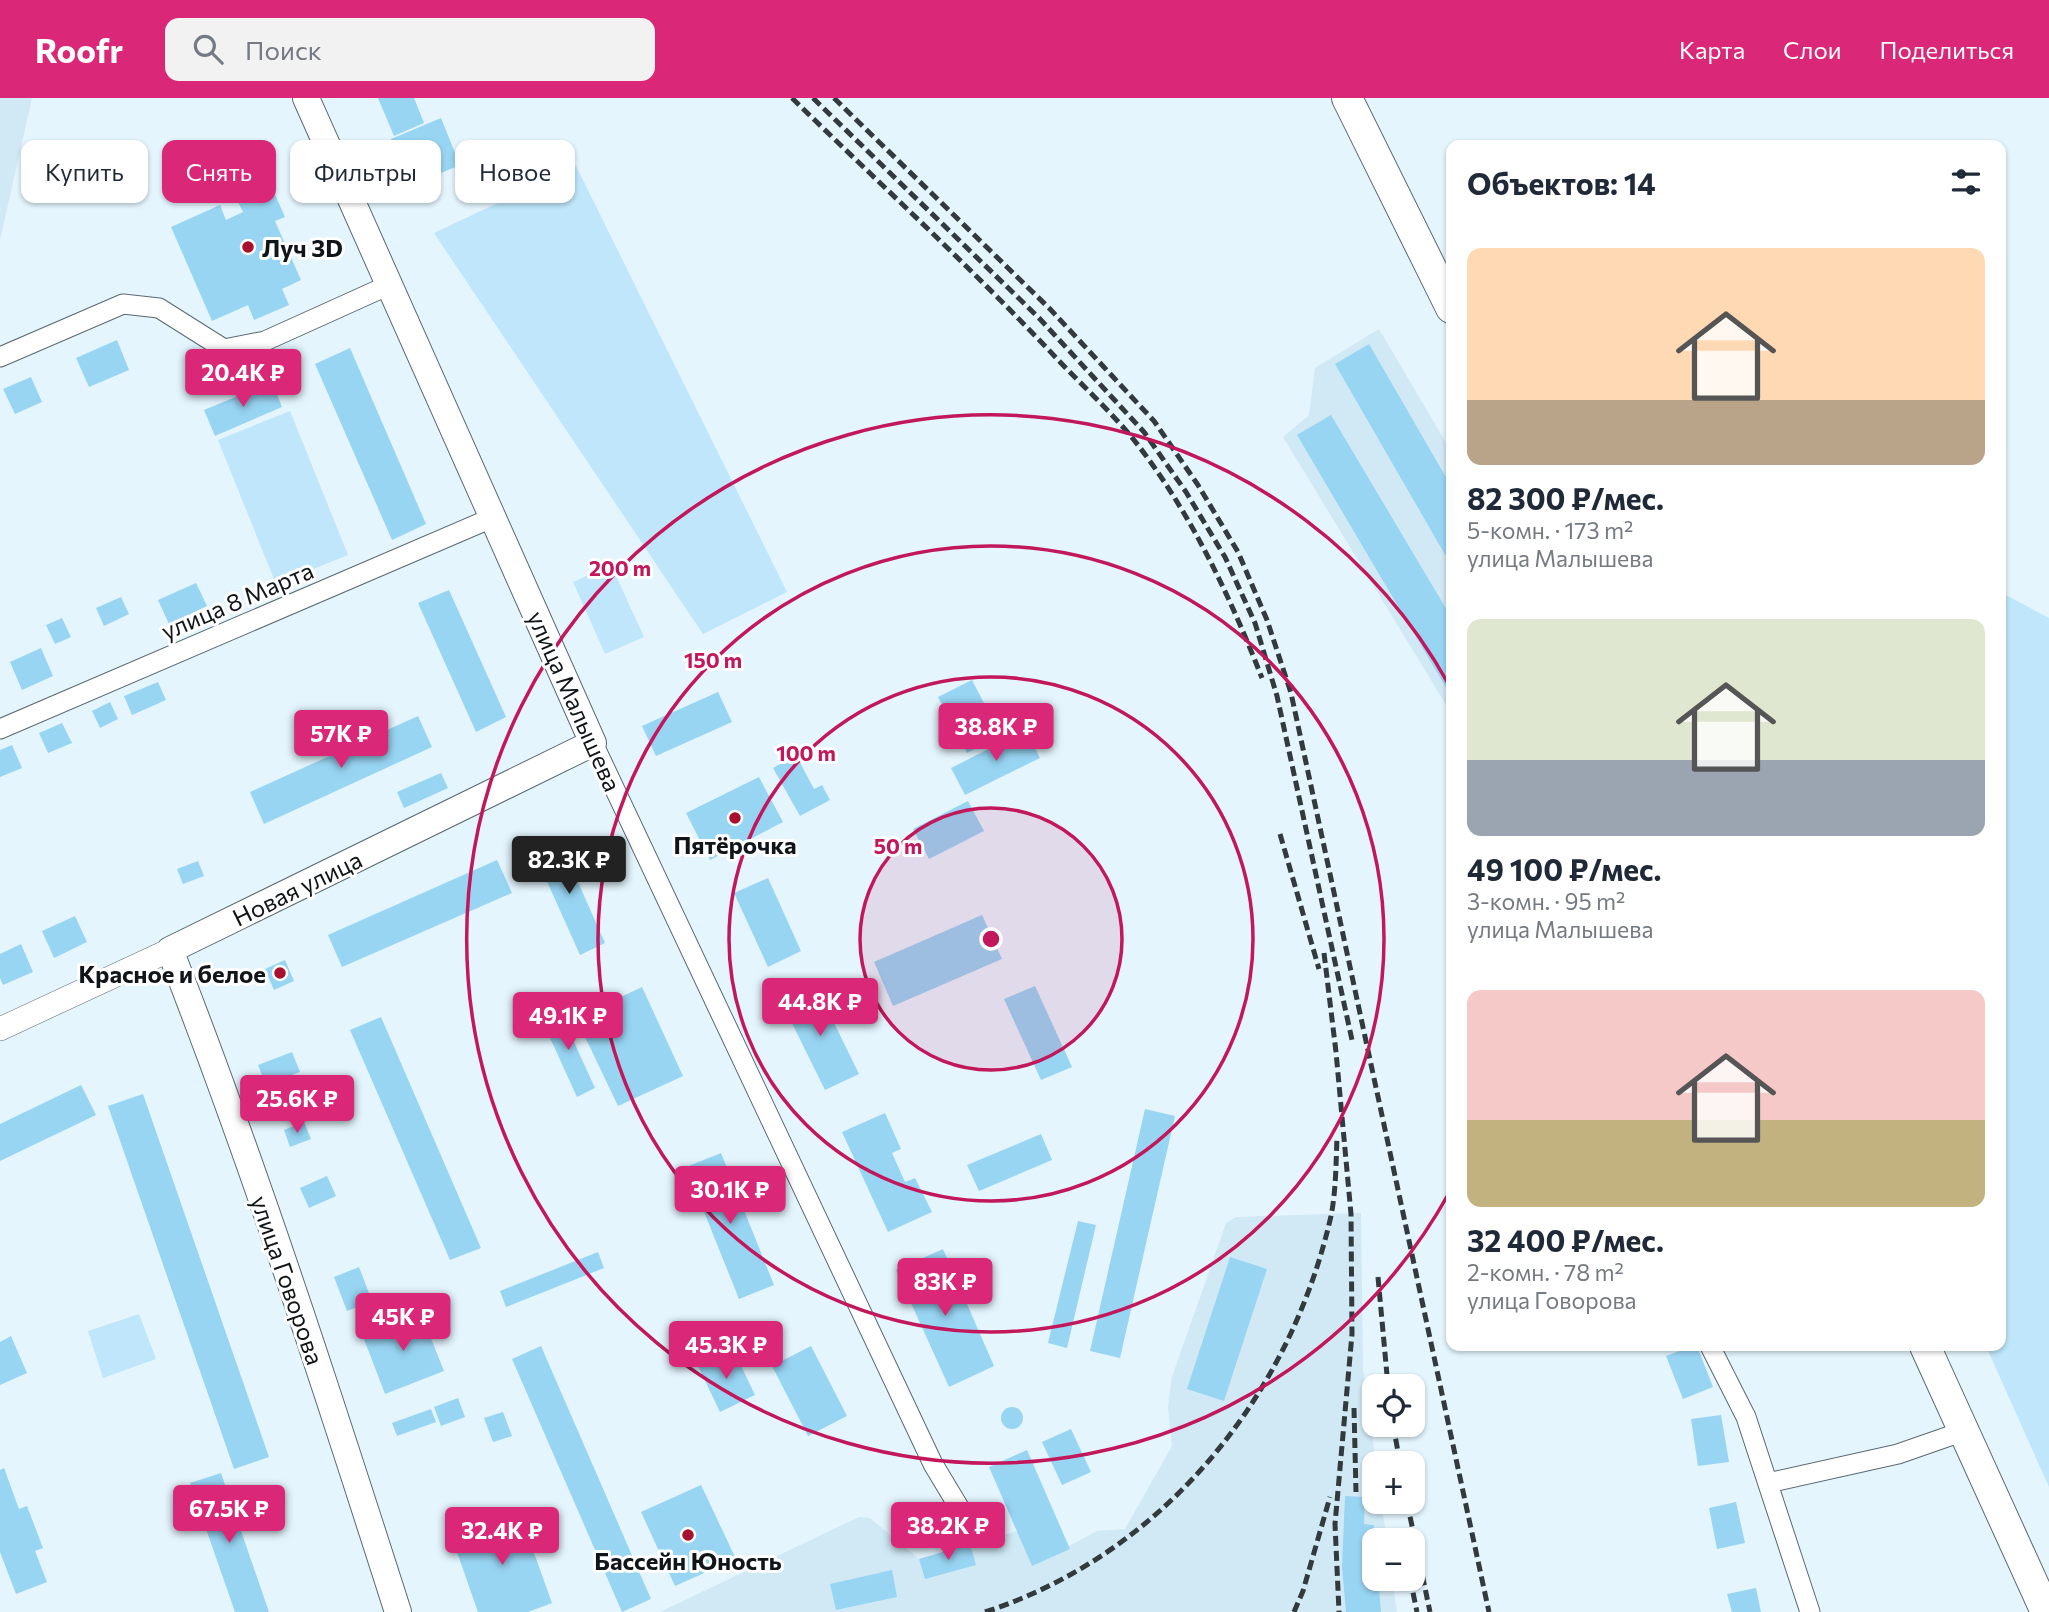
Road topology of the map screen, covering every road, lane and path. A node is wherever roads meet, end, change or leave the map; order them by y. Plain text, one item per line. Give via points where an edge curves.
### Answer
1 (306, 98) edge
2 (1347, 98) edge
3 (388, 285) junction
4 (1446, 299) edge
5 (0, 356) edge
6 (494, 517) junction
7 (0, 729) edge
8 (593, 743) junction
9 (170, 950) junction
10 (0, 1029) edge
11 (1713, 1351) edge
12 (1927, 1351) edge
13 (1964, 1431) junction
14 (1768, 1483) junction
15 (969, 1524) dead end
16 (398, 1612) edge
17 (1810, 1612) edge
18 (2046, 1612) edge

1 - 3 main road, улица Малышева
2 - 4 main road
3 - 5 street via 265,341 224,349 159,307 123,304
3 - 6 main road, улица Малышева
6 - 7 street, улица 8 Марта
6 - 8 main road, улица Малышева
8 - 9 main road, Новая улица
8 - 15 street, улица Малышева via 933,1464
9 - 10 street, Новая улица
9 - 16 main road, улица Говорова via 283,1260
11 - 14 street via 1746,1417
12 - 13 main road
13 - 14 street via 1898,1454
13 - 18 main road
14 - 17 street

